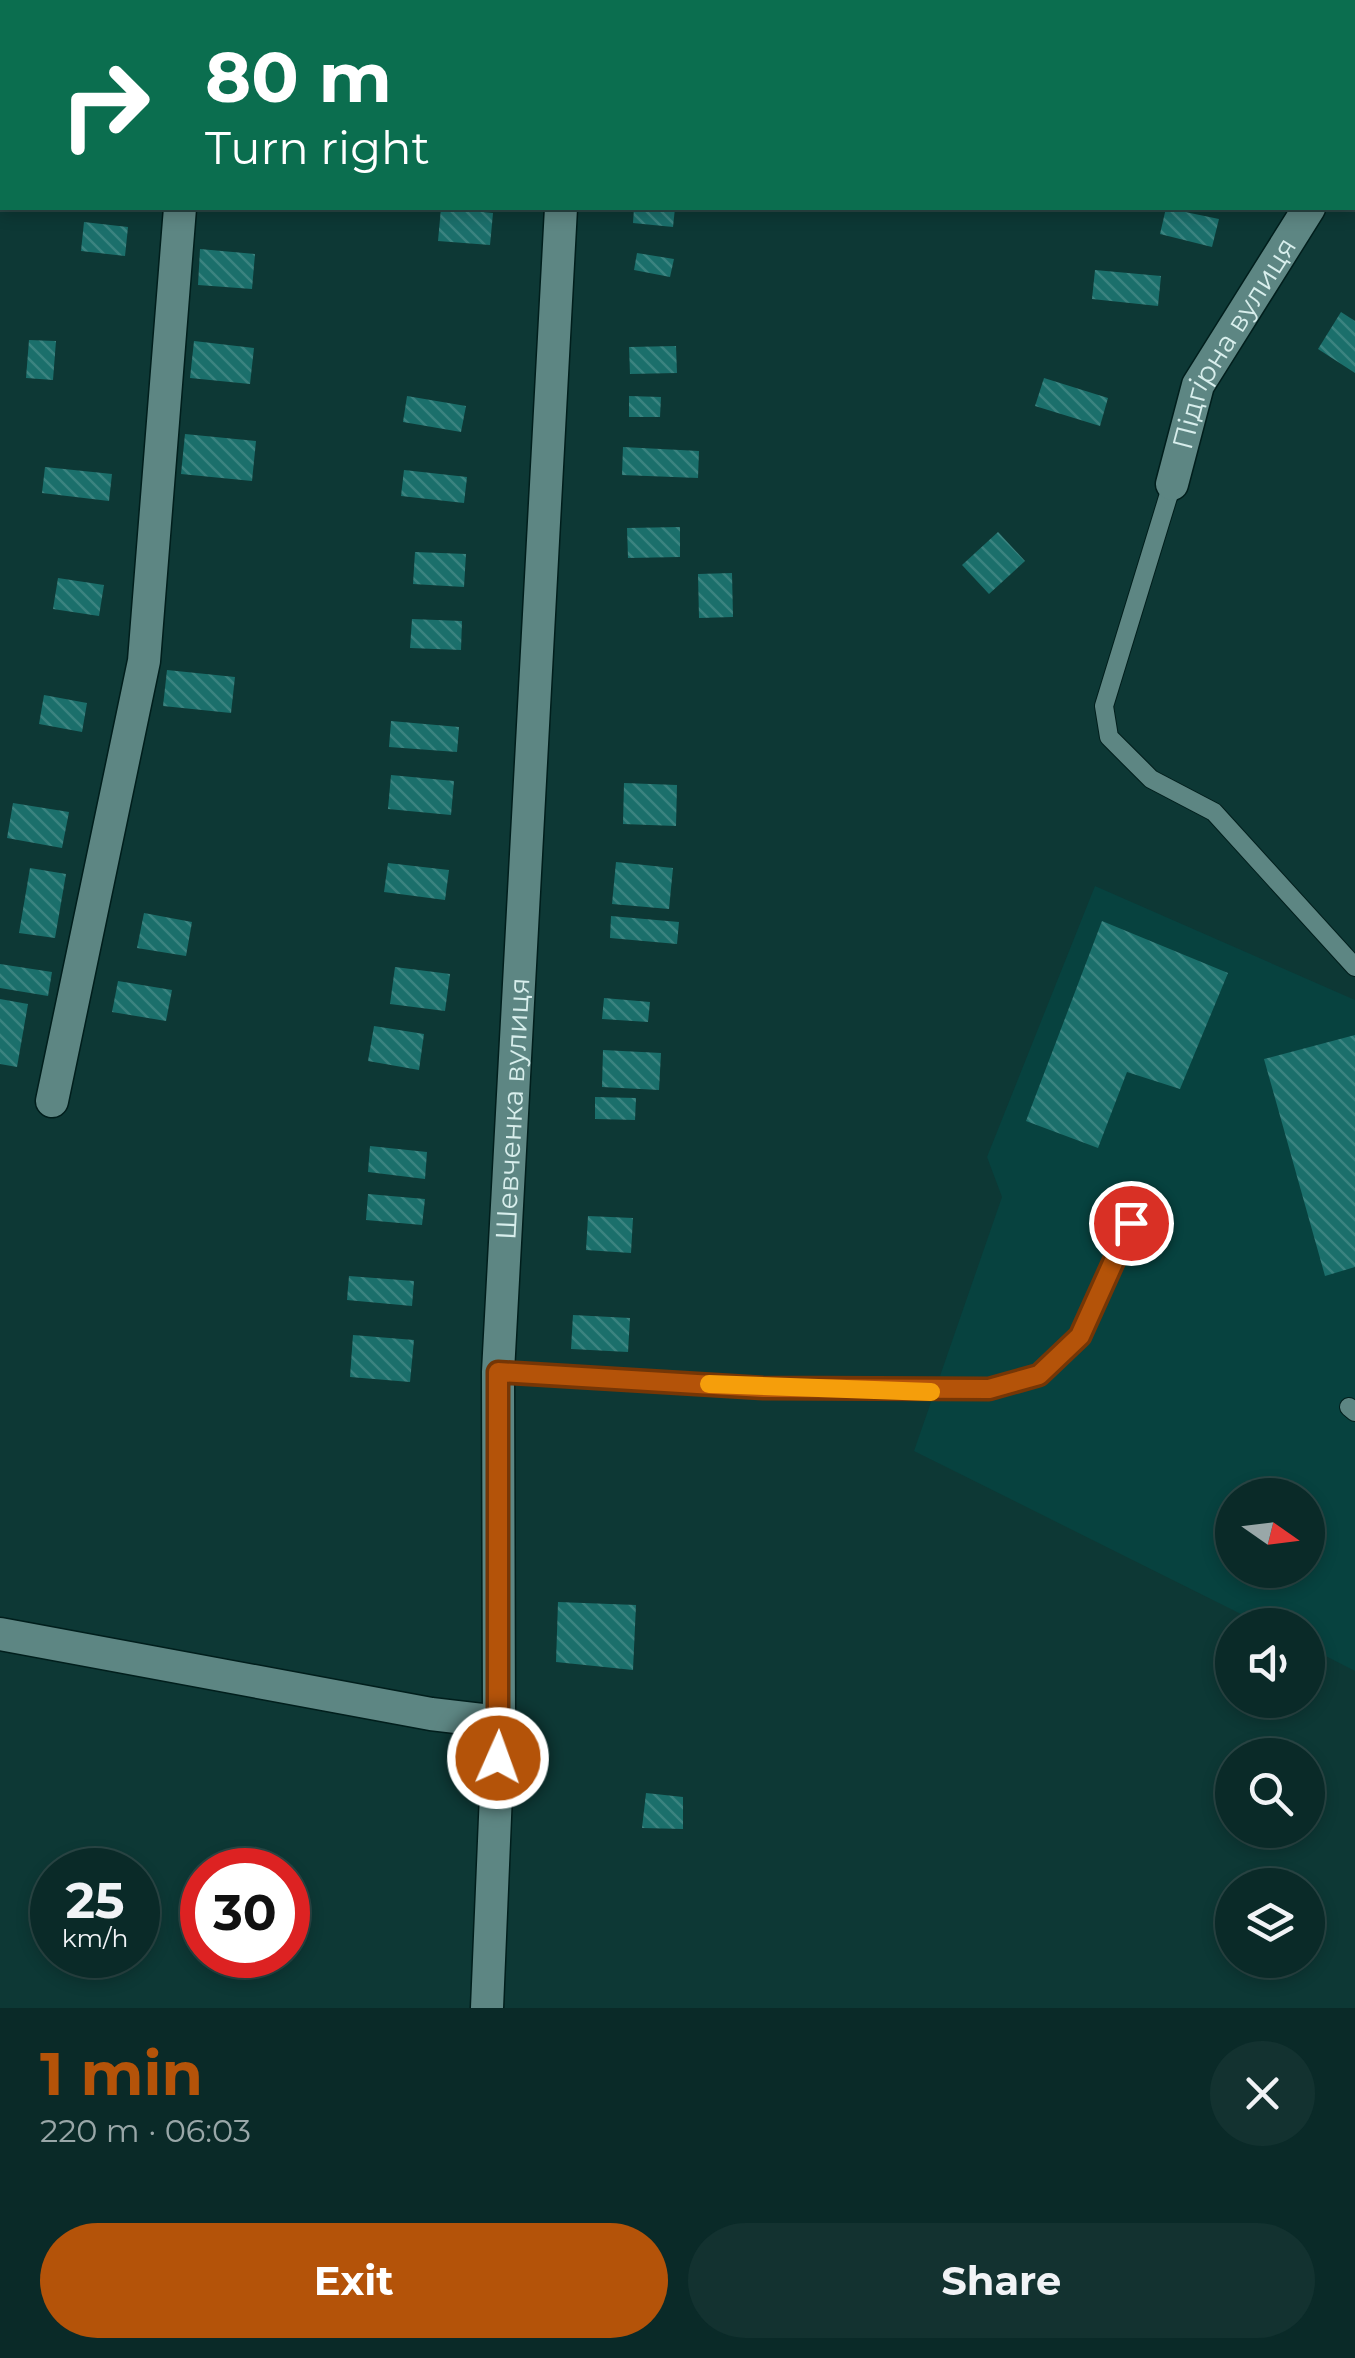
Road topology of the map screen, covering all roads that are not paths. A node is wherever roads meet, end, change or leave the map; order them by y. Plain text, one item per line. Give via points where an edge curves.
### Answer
1 (180, 210) edge
2 (561, 210) edge
3 (1308, 210) edge
4 (1172, 484) joint
5 (1355, 967) edge
6 (52, 1100) dead end
7 (1131, 1223) dead end
8 (498, 1372) junction
9 (0, 1634) edge
10 (499, 1722) junction
11 (487, 2008) edge

1 - 6 street via 144,661
2 - 8 street, Шевченка вулиця
3 - 4 street, Підгірна вулиця via 1198,385
4 - 5 lane via 1104,706 1109,737 1151,779 1214,812
7 - 8 lane via 1080,1336 1039,1375 989,1389 763,1388
8 - 10 street, Шевченка вулиця
9 - 10 street
10 - 11 street, Шевченка вулиця

